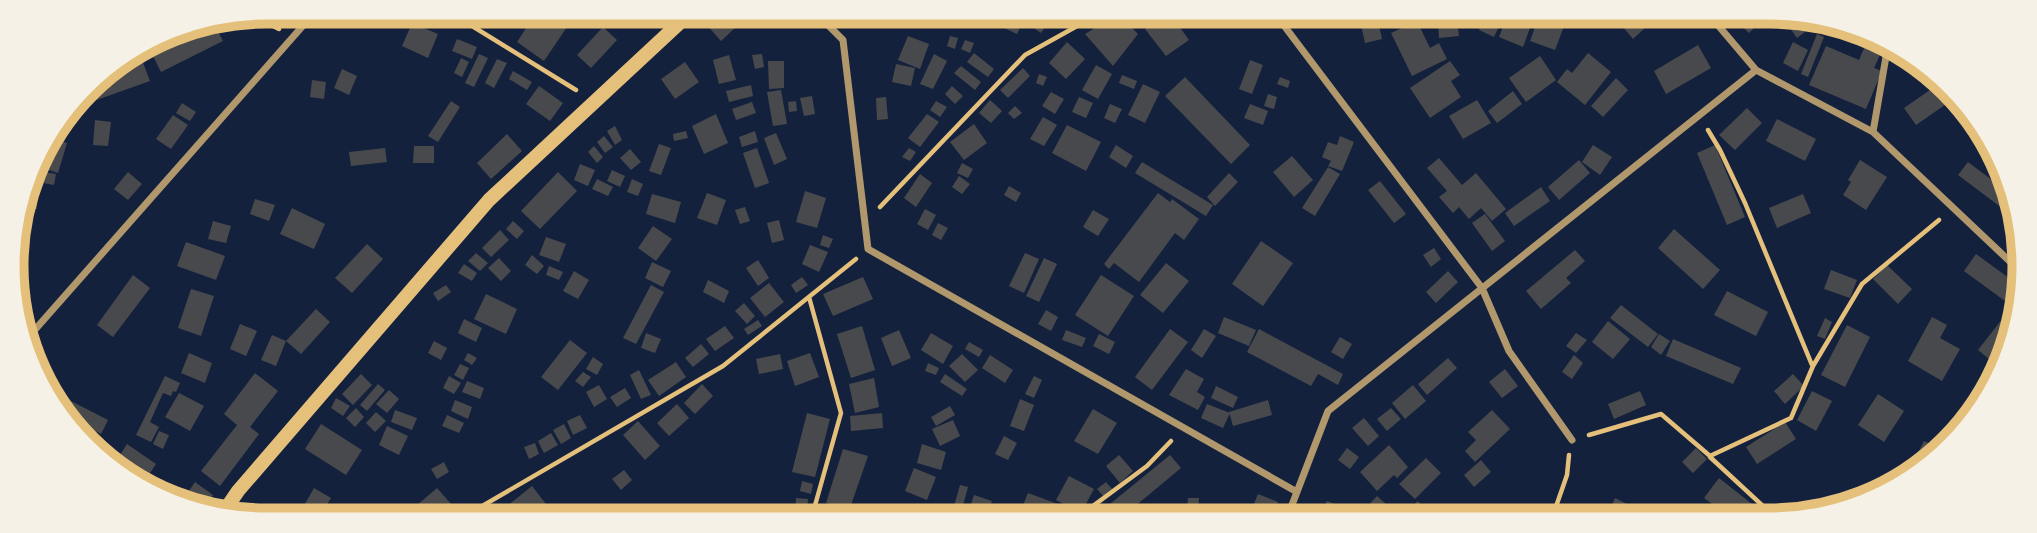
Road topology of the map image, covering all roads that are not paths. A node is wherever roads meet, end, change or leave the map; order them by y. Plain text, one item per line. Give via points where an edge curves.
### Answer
1 (1283, 24) edge
2 (1716, 24) edge
3 (304, 25) edge
4 (677, 25) edge
5 (828, 25) edge
6 (1886, 54) edge
7 (1756, 70) junction
8 (1872, 132) junction
9 (2012, 263) edge
10 (1482, 288) junction
11 (34, 331) edge
12 (1572, 440) road end
13 (1297, 492) junction
14 (228, 505) edge
15 (1291, 508) edge

1 - 10 street
2 - 7 street
3 - 11 street
4 - 14 main road via 489,200
5 - 13 street via 844,40 868,250
6 - 8 street
7 - 8 street
7 - 10 street
8 - 9 street
10 - 12 street via 1509,351
10 - 13 street via 1328,411
13 - 15 street

